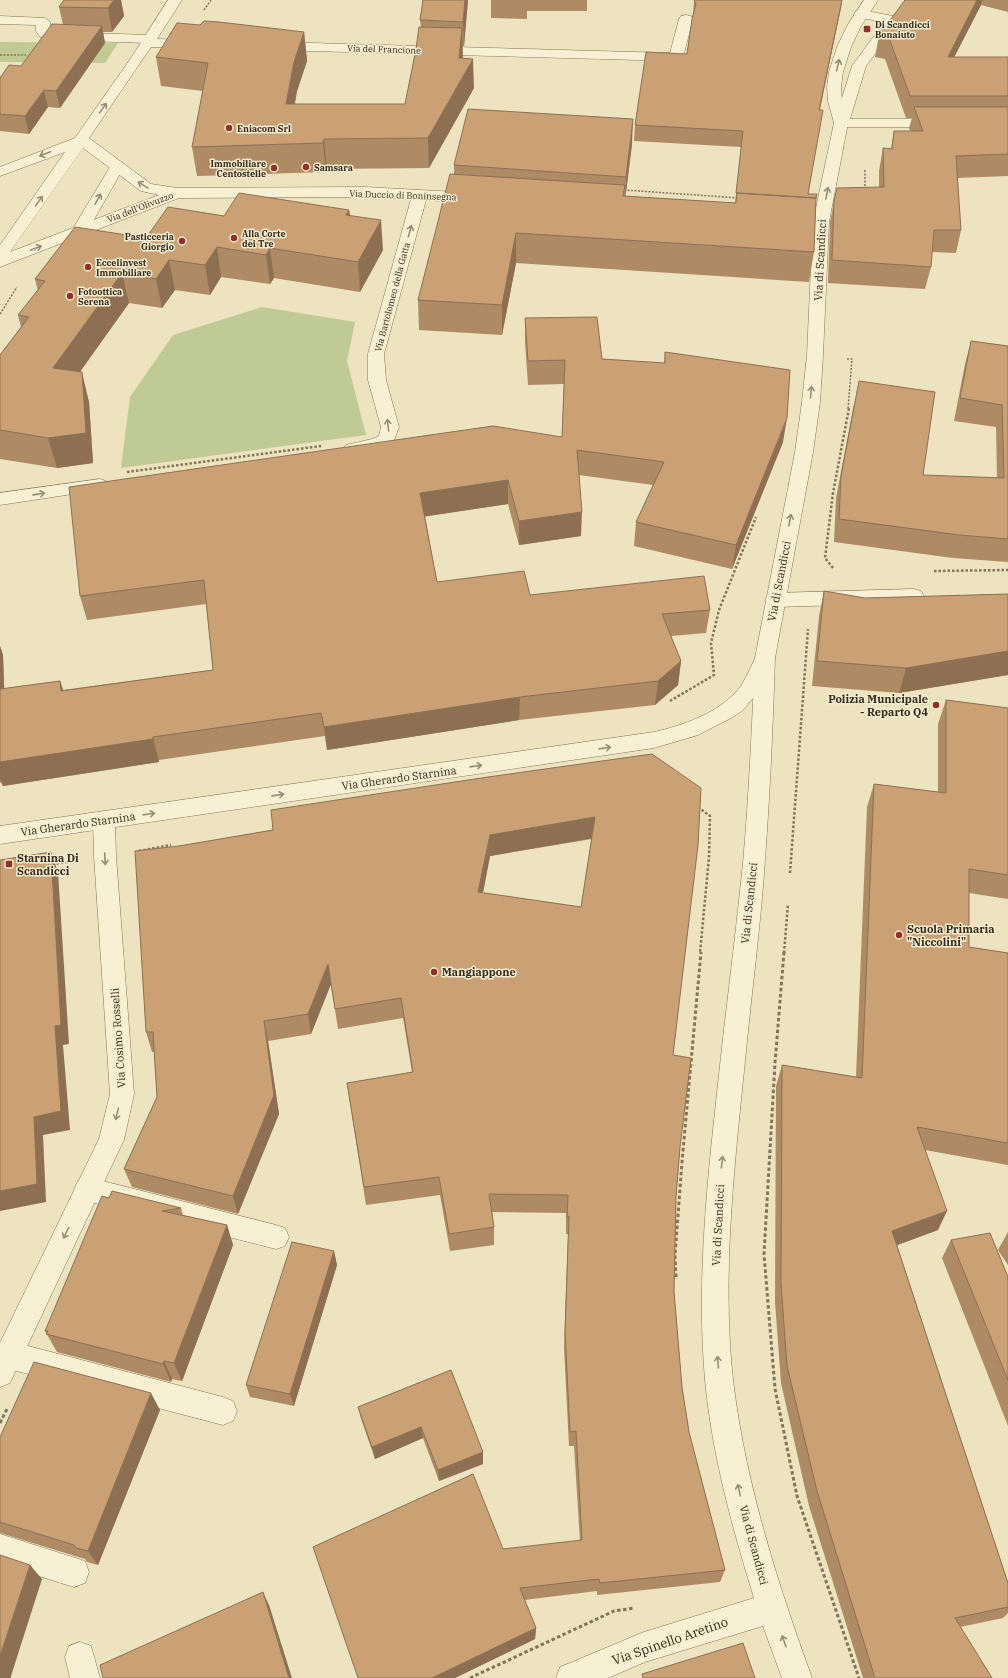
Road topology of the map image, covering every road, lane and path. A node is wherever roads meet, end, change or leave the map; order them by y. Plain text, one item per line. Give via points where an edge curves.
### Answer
1 (175, 0) edge
2 (211, 0) edge
3 (872, 0) edge
4 (861, 14) junction
5 (686, 19) dead end
6 (0, 20) edge
7 (149, 41) junction
8 (182, 43) junction
9 (205, 44) edge
10 (261, 46) edge
11 (841, 123) junction
12 (955, 123) edge
13 (82, 140) junction
14 (117, 167) junction
15 (0, 172) edge
16 (624, 190) edge
17 (177, 193) junction
18 (420, 194) junction
19 (741, 198) edge
20 (492, 199) edge
21 (80, 230) junction
22 (0, 256) edge
23 (0, 262) edge
24 (330, 448) joint
25 (123, 478) joint
26 (0, 500) edge
27 (757, 515) edge
28 (928, 596) edge
29 (775, 600) junction
30 (809, 622) dead end
31 (765, 658) junction
32 (668, 702) dead end
33 (698, 806) edge
34 (104, 820) junction
35 (0, 835) edge
36 (174, 845) edge
37 (135, 851) edge
38 (709, 857) dead end
39 (51, 864) edge
40 (74, 869) dead end
41 (790, 881) dead end
42 (788, 897) dead end
43 (87, 1189) junction
44 (276, 1237) dead end
45 (4, 1364) edge
46 (223, 1411) dead end
47 (0, 1549) edge
48 (74, 1572) edge
49 (772, 1608) junction
50 (571, 1678) edge
51 (797, 1678) edge
52 (859, 1678) edge

1 - 7 street
2 - 8 path
3 - 4 street, Via di Scandicci
11 -> 4 street, Via di Scandicci via 835,101 836,72 844,47
4 - 11 street, Via di Scandicci via 893,20 859,66
5 - 10 street, Via del Francione via 676,58
6 - 7 street via 40,21 43,22 45,34 52,36
7 - 8 street
13 -> 7 street
8 - 9 street
11 - 12 street
29 -> 11 street, Via di Scandicci via 804,452 815,355 814,221
13 - 14 street, Via dell'Olivuzzo
13 -> 15 street
22 -> 13 street
17 -> 14 street, Via dell'Olivuzzo via 146,188
21 -> 14 street
16 - 19 path
17 - 18 street, Via Duccio di Boninsegna
17 - 21 street, Via dell'Olivuzzo
18 - 20 street, Via Duccio di Boninsegna
24 -> 18 street, Via Bartolomeo della Gatta via 377,444 387,439 390,427 377,380 376,354
23 -> 21 street, Via dell'Olivuzzo
24 - 25 path
26 -> 25 street
27 - 32 path via 719,610 711,643 714,675
28 - 29 street
29 - 31 street, Via di Scandicci
30 - 41 path
34 -> 31 street, Via Gherardo Starnina via 665,738 686,731 731,707 744,696
49 -> 31 street, Via di Scandicci via 729,1443 720,1387 716,1334 717,1222 721,1165 754,862
33 - 38 path via 710,816
34 - 35 street, Via Gherardo Starnina
34 -> 43 street, Via Cosimo Rosselli via 122,1094 111,1140
36 - 37 path
39 - 40 path via 73,861
42 - 52 path via 764,1254 775,1389 798,1496
43 - 44 street
43 -> 45 street, Via Cosimo Rosselli
45 - 46 street
47 - 48 street
49 - 50 street, Via Spinello Aretino via 644,1647
51 -> 49 street, Via di Scandicci

